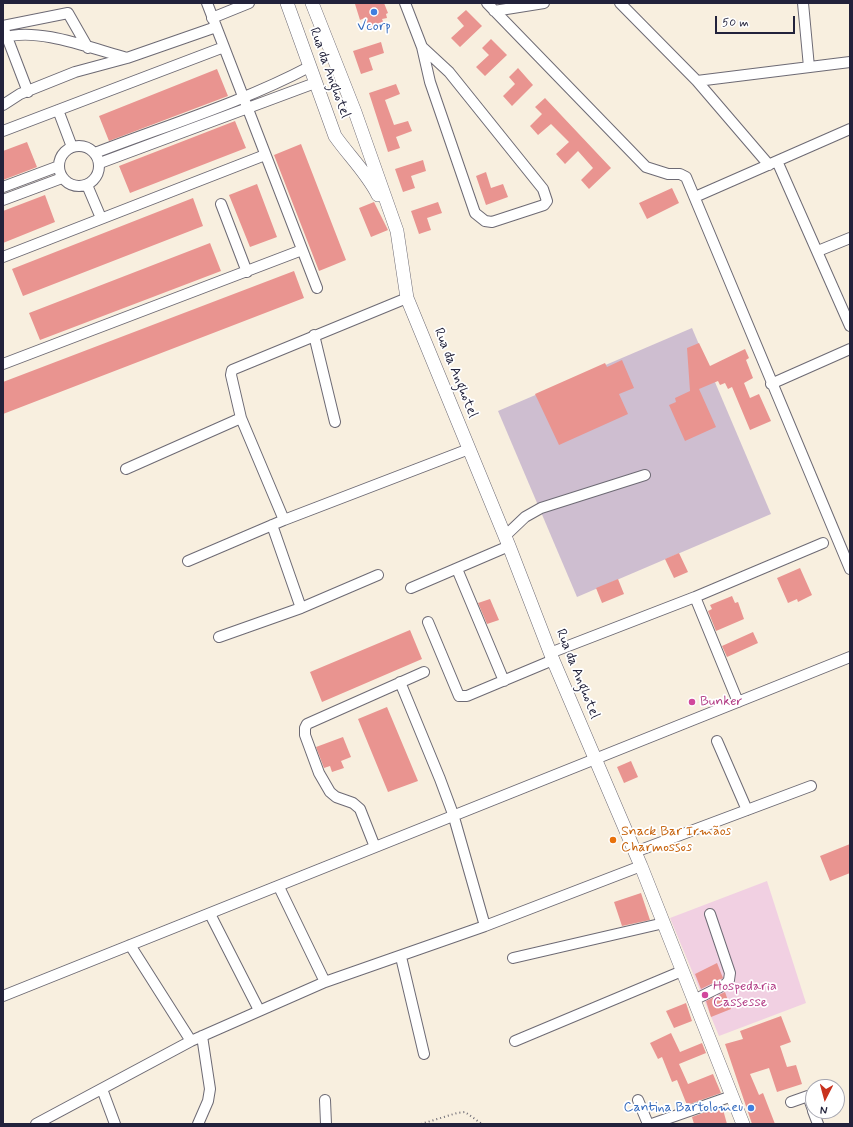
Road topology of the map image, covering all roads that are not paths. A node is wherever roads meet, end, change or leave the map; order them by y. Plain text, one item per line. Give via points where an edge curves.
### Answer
1 (207, 3) edge
2 (249, 3) edge
3 (287, 3) edge
4 (312, 3) edge
5 (405, 3) edge
6 (544, 3) edge
7 (620, 3) edge
8 (803, 3) edge
9 (491, 7) edge
10 (214, 22) junction
11 (4, 32) edge
12 (224, 47) junction
13 (422, 47) junction
14 (88, 48) junction
15 (127, 58) junction
16 (850, 62) edge
17 (309, 67) junction
18 (809, 67) junction
19 (449, 72) junction
20 (697, 81) junction
21 (430, 82) junction
22 (315, 83) junction
23 (28, 92) junction
24 (243, 97) junction
25 (3, 105) edge
26 (247, 108) junction
27 (58, 110) junction
28 (850, 129) edge
29 (3, 131) edge
30 (72, 147) junction
31 (95, 153) junction
32 (265, 155) junction
33 (100, 163) junction
34 (773, 163) junction
35 (59, 166) junction
36 (62, 178) junction
37 (87, 185) junction
38 (3, 187) edge
39 (695, 197) junction
40 (3, 200) edge
41 (221, 204) dead end
42 (101, 218) junction
43 (397, 231) junction
44 (850, 238) edge
45 (302, 250) junction
46 (818, 251) junction
47 (3, 257) edge
48 (247, 272) junction
49 (317, 288) dead end
50 (407, 298) junction
51 (850, 326) edge
52 (314, 335) junction
53 (850, 349) edge
54 (3, 364) edge
55 (771, 384) junction
56 (241, 418) junction
57 (335, 422) dead end
58 (469, 449) junction
59 (126, 469) dead end
60 (645, 475) dead end
61 (284, 520) junction
62 (272, 525) junction
63 (507, 541) junction
64 (823, 543) dead end
65 (188, 561) dead end
66 (850, 568) edge
67 (457, 569) junction
68 (378, 575) dead end
69 (411, 588) dead end
70 (694, 597) junction
71 (301, 608) junction
72 (428, 622) dead end
73 (219, 637) dead end
74 (551, 656) junction
75 (850, 657) edge
76 (424, 672) dead end
77 (504, 681) junction
78 (400, 682) junction
79 (738, 702) junction
80 (717, 741) dead end
81 (594, 759) junction
82 (811, 786) dead end
83 (747, 810) junction
84 (453, 814) junction
85 (375, 847) junction
86 (635, 852) junction
87 (641, 866) junction
88 (279, 887) junction
89 (210, 914) junction
90 (710, 914) dead end
91 (664, 923) junction
92 (485, 926) junction
93 (130, 946) junction
94 (401, 956) junction
95 (513, 958) dead end
96 (682, 971) junction
97 (325, 982) junction
98 (3, 996) edge
99 (694, 1000) junction
100 (259, 1010) junction
101 (202, 1036) junction
102 (191, 1041) junction
103 (515, 1041) dead end
104 (424, 1054) dead end
105 (102, 1089) junction
106 (732, 1096) junction
107 (805, 1097) edge
108 (325, 1100) dead end
109 (638, 1100) dead end
110 (791, 1102) dead end
111 (36, 1124) edge
112 (115, 1124) edge
113 (198, 1124) edge
114 (326, 1124) edge
115 (648, 1124) edge
116 (652, 1124) edge
117 (743, 1124) edge

1 - 10 street
2 - 10 street
3 - 17 main road, Rua da Anghotel
4 - 43 main road, Rua da Anghotel via 355,112
5 - 13 street
6 - 9 street
7 - 20 street
8 - 18 street
9 - 39 street via 646,167 686,177
10 - 12 street
10 - 15 street
11 - 14 street via 46,36
11 - 14 street via 68,13
11 - 23 street
12 - 24 street
12 - 27 street
13 - 19 street
13 - 21 street
14 - 15 street
15 - 23 street via 75,72
16 - 18 street
17 - 22 main road, Rua da Anghotel
17 - 24 street
18 - 20 street
19 - 21 street via 438,75
19 - 21 street via 543,189 547,201 544,205 492,222 485,222 475,214
20 - 34 street
22 - 26 street
22 - 43 main road, Rua da Anghotel via 335,136 373,185
23 - 25 street
24 - 26 street
24 - 31 street
26 - 32 street
26 - 33 street
27 - 29 street
27 - 30 street
28 - 34 street
30 - 31 street via 84,146
30 - 35 street via 62,155
31 - 33 street
32 - 42 street
32 - 45 street
33 - 37 street via 98,176
34 - 39 street
34 - 46 street
35 - 36 street
35 - 38 street
36 - 37 street via 73,186
36 - 40 street
37 - 42 street
39 - 55 street
41 - 48 street
42 - 47 street
43 - 50 main road, Rua da Anghotel
44 - 46 street
45 - 48 street
45 - 49 street
46 - 51 street
48 - 54 street
50 - 52 street
50 - 58 main road, Rua da Anghotel
52 - 56 street via 232,370 231,376
52 - 57 street
53 - 55 street
55 - 66 street
56 - 59 street
56 - 61 street
58 - 61 street
58 - 63 main road, Rua da Anghotel
60 - 63 street via 541,508 525,517
61 - 62 street
62 - 65 street
62 - 71 street
63 - 67 street
63 - 74 main road, Rua da Anghotel
64 - 70 street
67 - 69 street
67 - 77 street
68 - 71 street
70 - 74 street
70 - 79 street
71 - 73 street
72 - 77 street via 459,696 467,696
74 - 77 street
74 - 81 main road, Rua da Anghotel
75 - 79 street
76 - 78 street
78 - 84 street
78 - 85 street via 308,724 305,728 305,735 319,773 336,797 360,809
79 - 81 street
80 - 83 street
81 - 84 street
81 - 86 main road, Rua da Anghotel
82 - 83 street
83 - 86 street
84 - 85 street
84 - 92 street
85 - 88 street
86 - 87 main road, Rua da Anghotel
87 - 91 main road, Rua da Anghotel
87 - 92 street
88 - 89 street
88 - 97 street
89 - 93 street
89 - 100 street
90 - 99 street via 730,973 729,980
91 - 95 street
91 - 96 main road, Rua da Anghotel
92 - 94 street
93 - 98 street
93 - 102 street
94 - 97 street
94 - 104 street
96 - 99 main road, Rua da Anghotel
96 - 103 street
97 - 100 street
99 - 106 main road, Rua da Anghotel
100 - 101 street
101 - 102 street
101 - 113 street via 210,1089
102 - 105 street
105 - 111 street
105 - 112 street
106 - 116 street
106 - 117 main road, Rua da Anghotel
107 - 110 street
108 - 114 street
109 - 115 street

